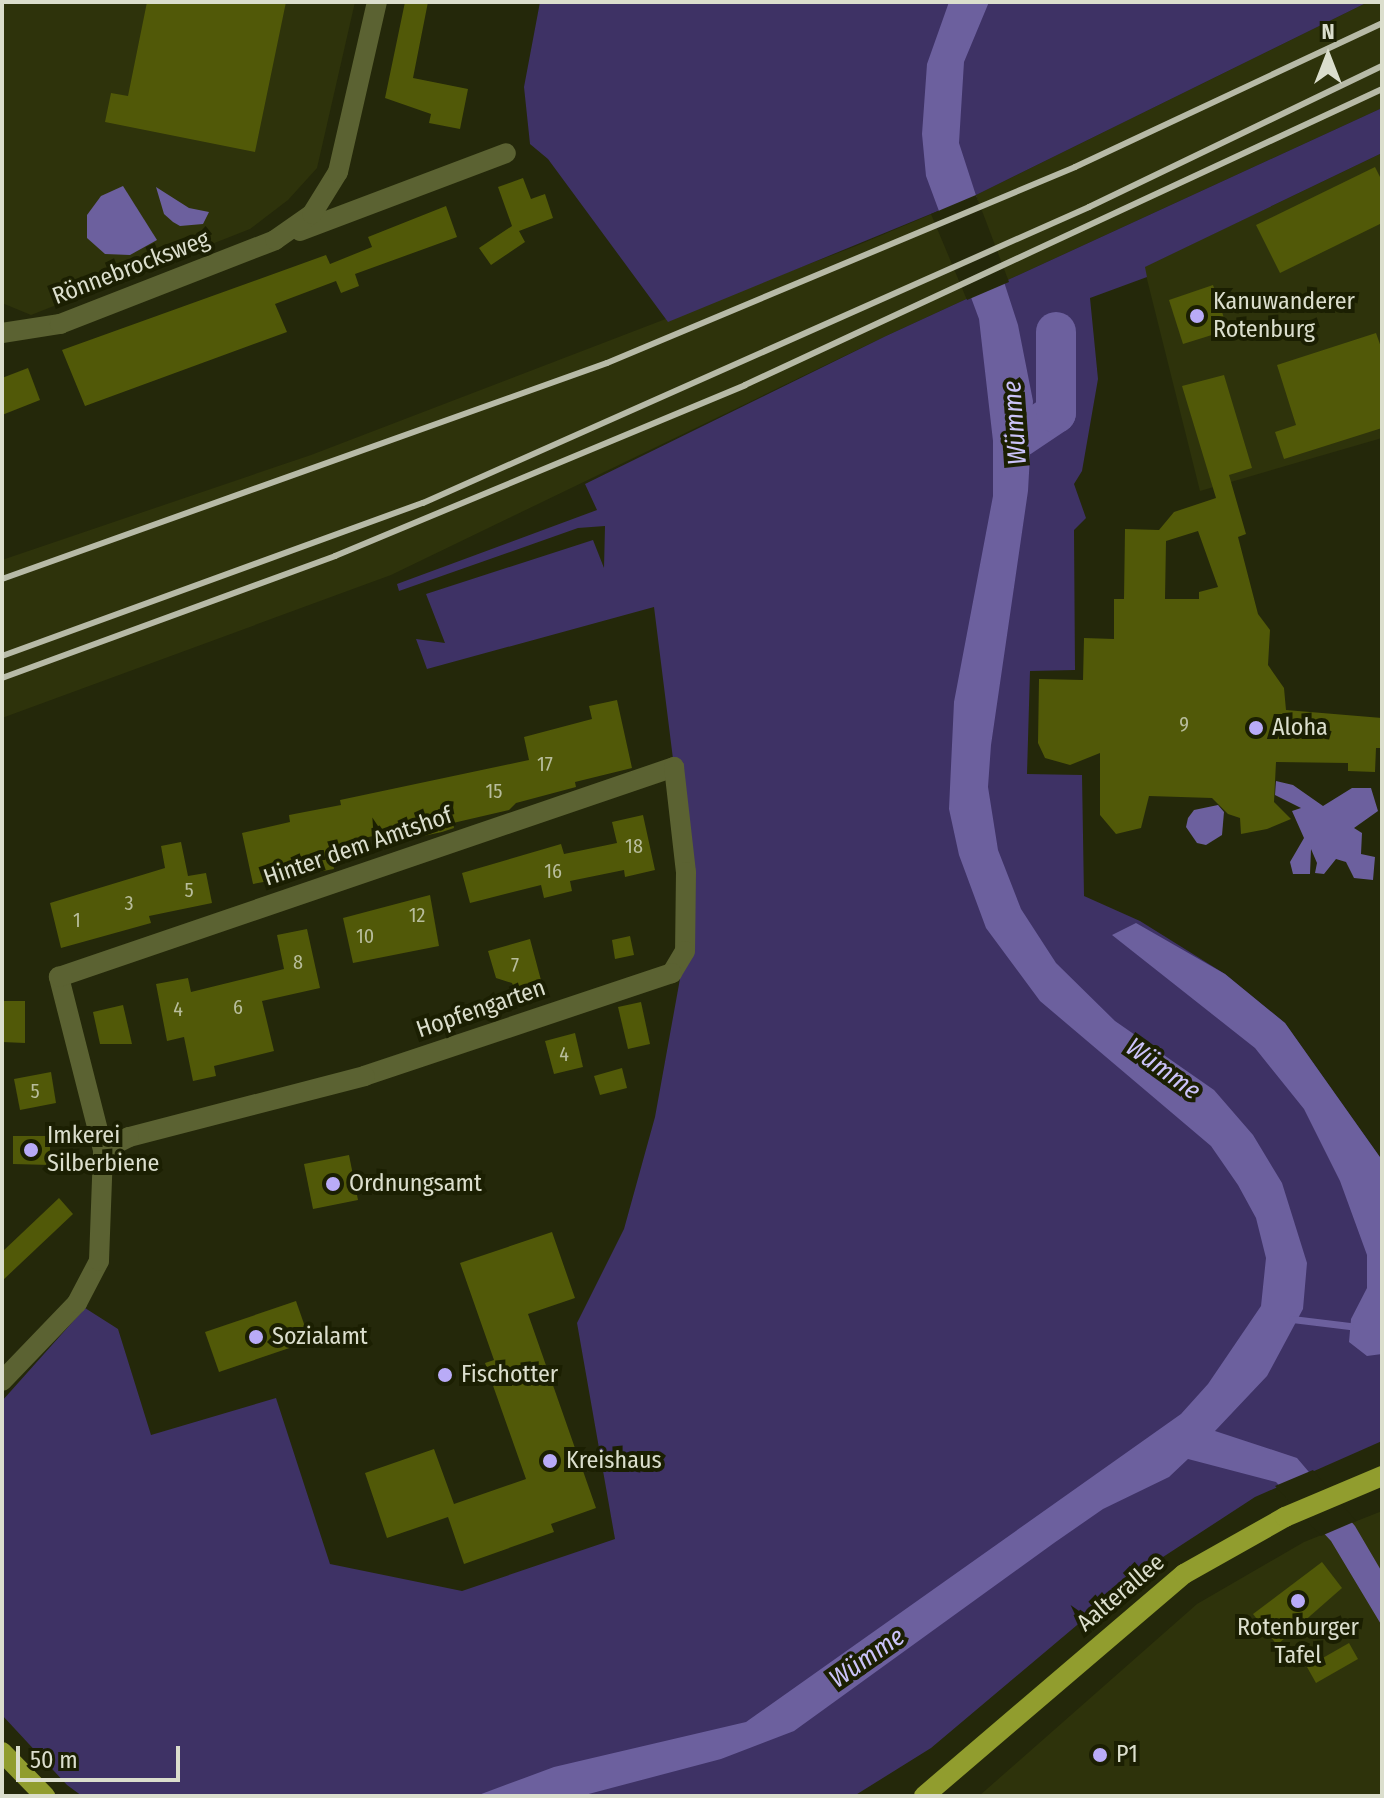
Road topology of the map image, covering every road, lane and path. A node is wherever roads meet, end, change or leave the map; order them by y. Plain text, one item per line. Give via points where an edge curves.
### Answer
1 (377, 2) edge
2 (506, 153) dead end
3 (275, 240) junction
4 (2, 333) edge
5 (674, 767) joint
6 (103, 1150) junction
7 (2, 1381) edge
8 (1382, 1476) edge
9 (2, 1752) edge
10 (45, 1796) edge
11 (924, 1796) edge

1 - 3 street, Rönnebrocksweg via 338,172 312,214
2 - 3 street, Rönnebrocksweg
3 - 4 street, Rönnebrocksweg via 60,324
5 - 6 street, Hopfengarten via 686,872 685,951 672,973 365,1076 129,1137
5 - 6 street, Hinter dem Amtshof via 59,977
6 - 7 street via 99,1261 77,1303
8 - 11 main road, Aalterallee via 1285,1517 1184,1574
9 - 10 main road

